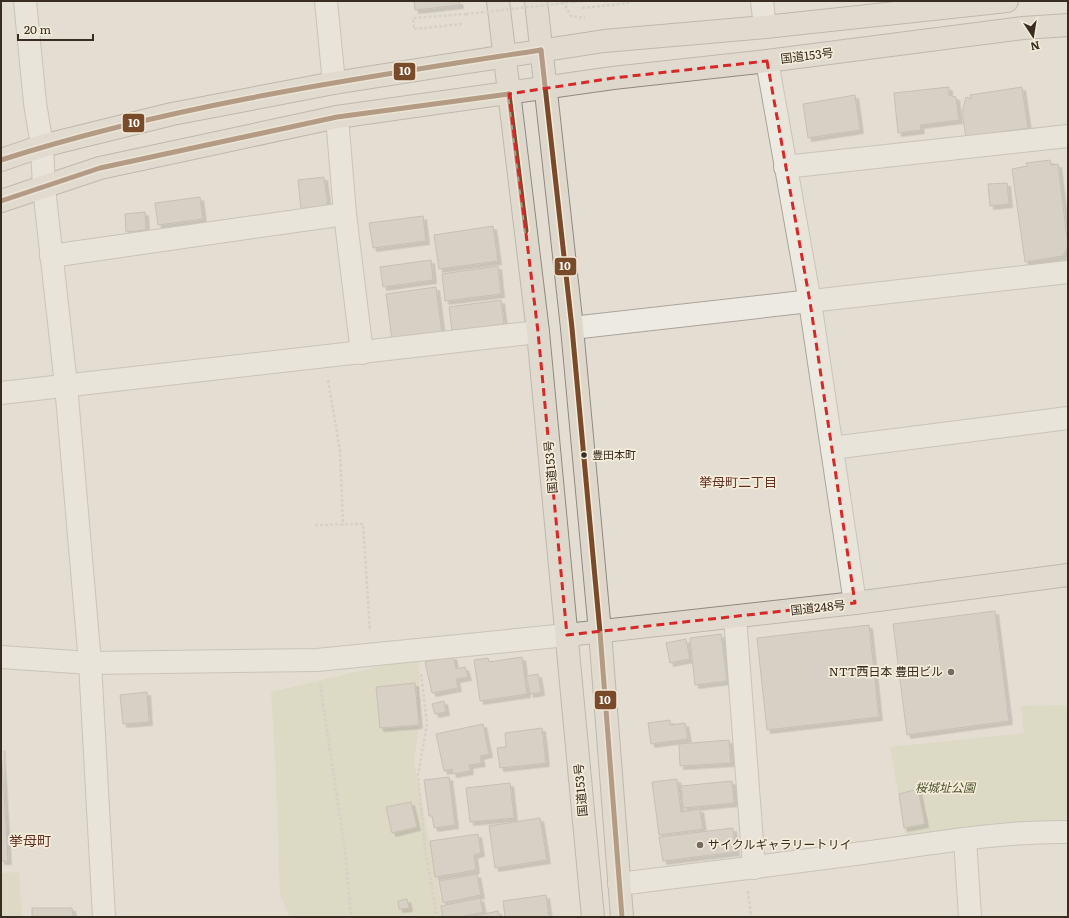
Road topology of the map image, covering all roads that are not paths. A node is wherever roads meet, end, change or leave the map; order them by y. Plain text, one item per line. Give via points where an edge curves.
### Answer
1 (25, 1) edge
2 (326, 1) edge
3 (498, 1) edge
4 (536, 1) edge
5 (762, 1) edge
6 (1007, 1) edge
7 (1068, 25) edge
8 (765, 28) junction
9 (541, 50) junction
10 (504, 56) junction
11 (767, 61) junction
12 (334, 83) junction
13 (546, 88) junction
14 (509, 94) junction
15 (337, 117) junction
16 (1068, 136) edge
17 (42, 146) junction
18 (1, 160) edge
19 (785, 166) junction
20 (44, 188) junction
21 (1, 202) edge
22 (345, 214) junction
23 (51, 256) junction
24 (1068, 272) edge
25 (810, 302) junction
26 (572, 328) junction
27 (538, 332) junction
28 (362, 353) junction
29 (66, 384) junction
30 (1, 393) edge
31 (1068, 418) edge
32 (832, 448) junction
33 (1068, 575) edge
34 (855, 604) junction
35 (735, 617) junction
36 (600, 632) junction
37 (567, 635) junction
38 (1, 657) edge
39 (90, 663) junction
40 (1068, 832) edge
41 (965, 839) junction
42 (754, 868) junction
43 (619, 884) junction
44 (104, 917) edge
45 (593, 917) edge
46 (622, 917) edge
47 (970, 917) edge

1 - 17 street
2 - 12 street
3 - 10 highway
4 - 9 highway
5 - 8 street
6 - 8 highway
7 - 11 highway, 国道153号 via 1023,28
8 - 9 highway via 604,41
9 - 10 highway
9 - 13 highway
10 - 12 highway
10 - 14 highway, 国道153号
11 - 13 highway, 国道153号
11 - 19 street
12 - 17 highway via 172,114
13 - 14 highway, 国道153号
13 - 26 highway
14 - 15 highway, 国道153号
14 - 27 highway, 国道153号
15 - 20 highway, 国道153号 via 100,168
15 - 22 street
16 - 19 street
17 - 18 highway
17 - 20 street
19 - 25 street
20 - 21 highway, 国道153号
20 - 23 street
22 - 23 street
22 - 28 street
23 - 29 street
24 - 25 street
25 - 26 street
25 - 32 street
26 - 36 highway
27 - 28 street
27 - 37 highway, 国道153号
28 - 29 street
29 - 30 street
29 - 39 street
31 - 32 street
32 - 34 street
33 - 34 highway, 国道248号
34 - 35 highway, 国道248号
35 - 36 highway, 国道248号
35 - 42 street
36 - 37 highway, 国道248号
36 - 43 highway
37 - 39 street via 317,660
37 - 45 highway, 国道153号
38 - 39 street
39 - 44 street
40 - 41 street via 1033,831
41 - 42 street
41 - 47 street
42 - 43 street
43 - 46 highway

